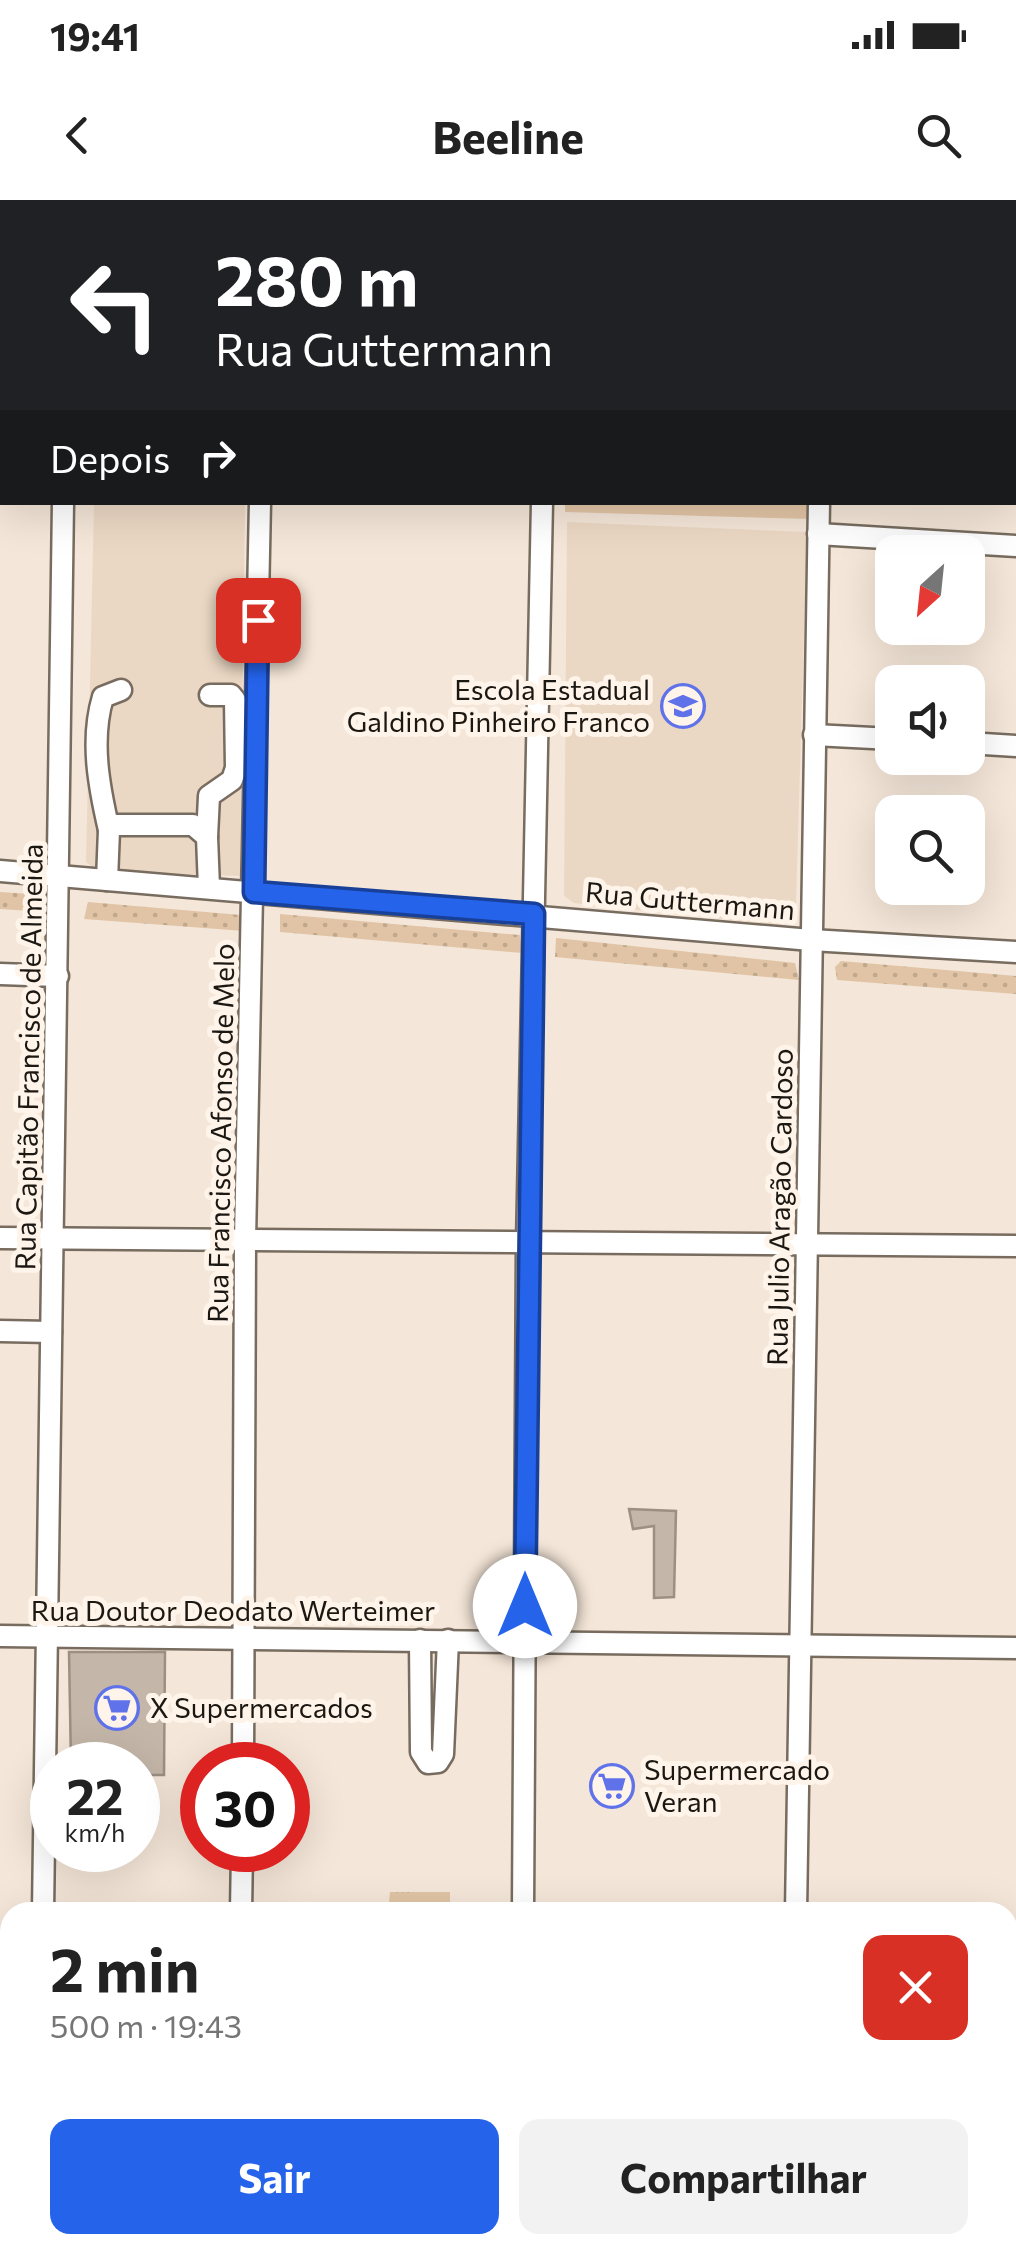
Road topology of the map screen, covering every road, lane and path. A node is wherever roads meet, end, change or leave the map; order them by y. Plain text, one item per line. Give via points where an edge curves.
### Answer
1 (63, 505) edge
2 (260, 505) edge
3 (542, 505) edge
4 (819, 505) edge
5 (818, 534) junction
6 (1016, 546) edge
7 (121, 690) dead end
8 (210, 696) dead end
9 (814, 735) junction
10 (875, 738) edge
11 (985, 745) edge
12 (1016, 746) edge
13 (109, 830) junction
14 (207, 838) junction
15 (0, 871) edge
16 (60, 875) junction
17 (107, 880) junction
18 (209, 888) junction
19 (254, 892) junction
20 (534, 914) junction
21 (811, 940) junction
22 (1016, 952) edge
23 (0, 974) edge
24 (58, 976) junction
25 (0, 1238) edge
26 (54, 1239) junction
27 (245, 1240) junction
28 (528, 1244) junction
29 (806, 1245) junction
30 (1016, 1246) edge
31 (0, 1332) edge
32 (51, 1332) junction
33 (0, 1636) edge
34 (47, 1637) junction
35 (244, 1638) junction
36 (420, 1640) junction
37 (448, 1640) junction
38 (525, 1640) junction
39 (801, 1645) junction
40 (1016, 1648) edge
41 (242, 1742) edge
42 (242, 1872) edge
43 (43, 1902) edge
44 (242, 1902) edge
45 (524, 1902) edge
46 (796, 1902) edge

1 - 16 street, Rua Capitão Francisco de Almeida
2 - 19 street, Rua Francisco Afonso de Melo
3 - 20 street
4 - 5 street, Rua Julio Aragão Cardoso
5 - 6 street
5 - 9 street, Rua Julio Aragão Cardoso
7 - 13 street via 102,697 98,712 98,782
8 - 14 street via 235,700 236,768 232,780 209,796
9 - 10 street
9 - 21 street, Rua Julio Aragão Cardoso
11 - 12 street
13 - 14 street via 193,825
13 - 17 street
14 - 18 street
15 - 16 street, Rua Guttermann
16 - 17 street, Rua Guttermann
16 - 24 street, Rua Capitão Francisco de Almeida
17 - 18 street, Rua Guttermann
18 - 19 street, Rua Guttermann
19 - 20 street, Rua Guttermann
19 - 27 street, Rua Francisco Afonso de Melo
20 - 21 street, Rua Guttermann
20 - 28 street
21 - 22 street, Rua Guttermann
21 - 29 street, Rua Julio Aragão Cardoso
23 - 24 street
24 - 26 street, Rua Capitão Francisco de Almeida
25 - 26 street
26 - 27 street
26 - 32 street, Rua Capitão Francisco de Almeida
27 - 28 street
27 - 35 street, Rua Francisco Afonso de Melo
28 - 29 street
28 - 38 street
29 - 30 street
29 - 39 street, Rua Julio Aragão Cardoso
31 - 32 street
32 - 34 street, Rua Capitão Francisco de Almeida
33 - 34 street, Rua Doutor Deodato Werteimer
34 - 35 street, Rua Doutor Deodato Werteimer
34 - 43 street, Rua Capitão Francisco de Almeida
35 - 36 street, Rua Doutor Deodato Werteimer
35 - 41 street, Rua Francisco Afonso de Melo
36 - 37 street, Rua Doutor Deodato Werteimer
36 - 37 street via 421,1752 428,1764 443,1754
37 - 38 street, Rua Doutor Deodato Werteimer
38 - 39 street, Rua Doutor Deodato Werteimer
38 - 45 street
39 - 40 street, Rua Doutor Deodato Werteimer
39 - 46 street, Rua Julio Aragão Cardoso
42 - 44 street

